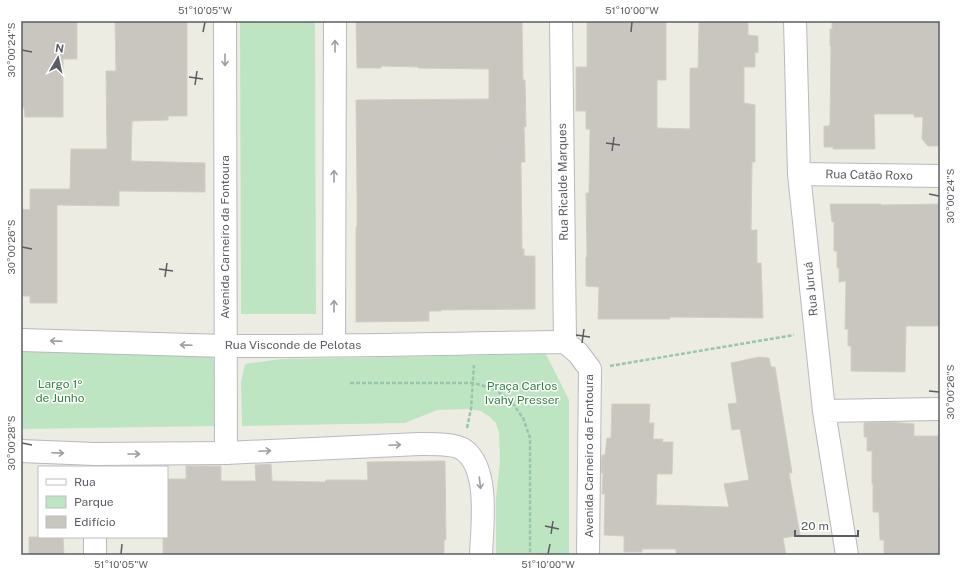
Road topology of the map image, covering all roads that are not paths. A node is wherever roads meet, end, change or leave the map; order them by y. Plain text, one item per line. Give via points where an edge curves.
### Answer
1 (225, 21) edge
2 (335, 21) edge
3 (561, 21) edge
4 (795, 21) edge
5 (799, 174) junction
6 (940, 176) edge
7 (21, 340) edge
8 (565, 342) junction
9 (225, 346) junction
10 (334, 346) junction
11 (940, 409) edge
12 (824, 411) junction
13 (21, 451) edge
14 (226, 453) junction
15 (95, 460) edge
16 (95, 538) edge
17 (95, 555) edge
18 (481, 555) edge
19 (588, 555) edge
20 (847, 555) edge

1 -> 9 main road, Avenida Carneiro da Fontoura
10 -> 2 main road
3 - 8 main road, Rua Ricalde Marques
4 - 5 main road, Rua Juruá
5 - 6 main road, Rua Catão Roxo
5 - 12 main road, Rua Juruá
9 -> 7 main road, Rua Visconde de Pelotas
8 - 10 main road, Rua Visconde de Pelotas
8 - 19 main road, Avenida Carneiro da Fontoura via 578,353 590,369
9 - 10 main road, Rua Visconde de Pelotas
9 - 14 main road, Avenida Carneiro da Fontoura
11 - 12 main road
12 - 20 main road, Rua Juruá
13 -> 15 main road
15 -> 14 main road
14 -> 18 main road via 419,444 443,444 463,449 475,462 481,479
16 - 17 main road

